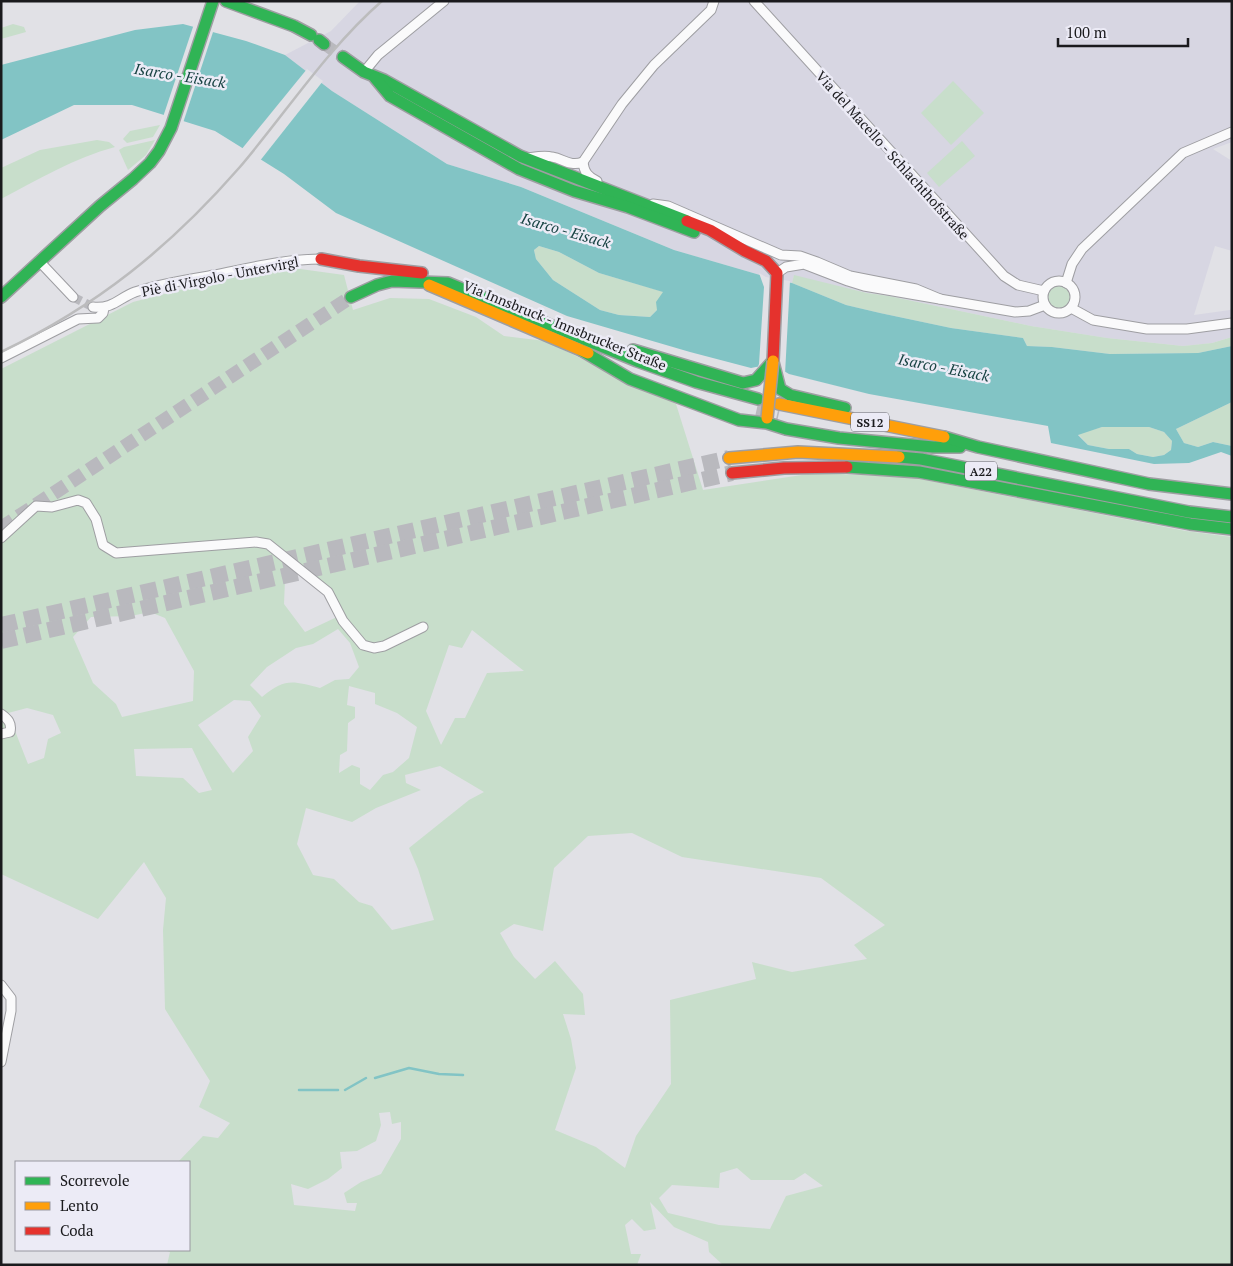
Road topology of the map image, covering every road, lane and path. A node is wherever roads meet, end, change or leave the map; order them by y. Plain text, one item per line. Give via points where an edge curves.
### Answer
1 (212, 1) edge
2 (226, 1) edge
3 (444, 1) edge
4 (714, 1) edge
5 (754, 1) edge
6 (318, 40) tunnel mouth
7 (343, 57) tunnel mouth
8 (369, 75) junction
9 (1232, 132) edge
10 (527, 158) junction
11 (583, 162) junction
12 (632, 198) junction
13 (646, 204) junction
14 (746, 251) junction
15 (321, 259) joint
16 (40, 261) junction
17 (777, 273) junction
18 (421, 282) junction
19 (1066, 282) junction
20 (448, 283) junction
21 (1044, 291) junction
22 (351, 296) tunnel mouth
23 (1, 297) edge
24 (73, 297) tunnel mouth
25 (940, 299) junction
26 (1045, 305) junction
27 (93, 307) tunnel mouth
28 (104, 308) junction
29 (1071, 308) junction
30 (1232, 323) edge
31 (565, 330) junction
32 (581, 350) junction
33 (1, 358) edge
34 (773, 361) junction
35 (779, 408) tunnel mouth
36 (767, 421) junction
37 (961, 444) junction
38 (729, 458) tunnel mouth
39 (732, 473) tunnel mouth
40 (1232, 494) edge
41 (1232, 517) edge
42 (1232, 529) edge
43 (1, 538) edge
44 (423, 627) dead end
45 (1, 714) edge
46 (1, 734) edge
47 (1, 985) edge
48 (1, 1062) edge

1 - 16 main road via 169,133 150,163
2 - 6 main road via 286,22
3 - 8 street via 378,55
4 - 11 street via 711,10 650,70 622,104
5 - 21 street, Via del Macello - Schlachthofstraße via 1004,276 1018,285
7 - 8 main road
8 - 10 main road via 384,80
8 - 14 main road via 390,96 519,169
9 - 19 street via 1183,154 1082,249
10 - 11 street via 552,157 574,165
10 - 12 main road
11 - 12 street via 589,178
12 - 13 main road
13 - 14 main road via 710,230
13 - 25 street via 668,206 781,255 800,256 850,276 916,289
14 - 17 main road via 766,261
15 - 20 main road via 435,276
15 - 28 street, Piè di Virgolo - Untervirgl via 275,263 185,280 135,292
16 - 23 main road
16 - 24 street
17 - 25 street via 786,267 804,264 864,286
17 - 34 main road
18 - 20 main road, Via Innsbruck - Innsbrucker Straße
18 - 22 main road, Via Innsbruck - Innsbrucker Straße via 377,284
18 - 32 main road, Via Innsbruck - Innsbrucker Straße
19 - 21 street via 1055,282
19 - 29 street via 1075,293
20 - 31 main road, Via Innsbruck - Innsbrucker Straße
21 - 26 street
25 - 26 street via 1015,312
26 - 29 street via 1054,312 1062,313
27 - 28 street
28 - 33 street, Piè di Virgolo - Untervirgl via 98,318 78,318
29 - 30 street via 1093,320 1147,329 1187,329
31 - 32 main road, Via Innsbruck - Innsbrucker Straße via 637,361 758,403 693,391
31 - 34 main road via 744,383 756,380
32 - 36 main road via 630,380 739,420
34 - 36 main road, bridge
34 - 37 main road via 780,389 790,395 937,428
35 - 37 main road, SS12
36 - 37 main road via 786,429 839,438 933,447
37 - 40 main road, SS12 via 1149,484
38 - 41 main road, A22 via 798,452 921,459 1189,512
39 - 42 main road, A22 via 784,468 862,467 919,472 1190,524
43 - 44 street via 36,506 52,507 78,500 86,503 96,519 102,545 116,552 256,542 268,544 328,592 342,621 363,645 384,646
45 - 46 street via 11,727 10,732
47 - 48 street via 11,998

